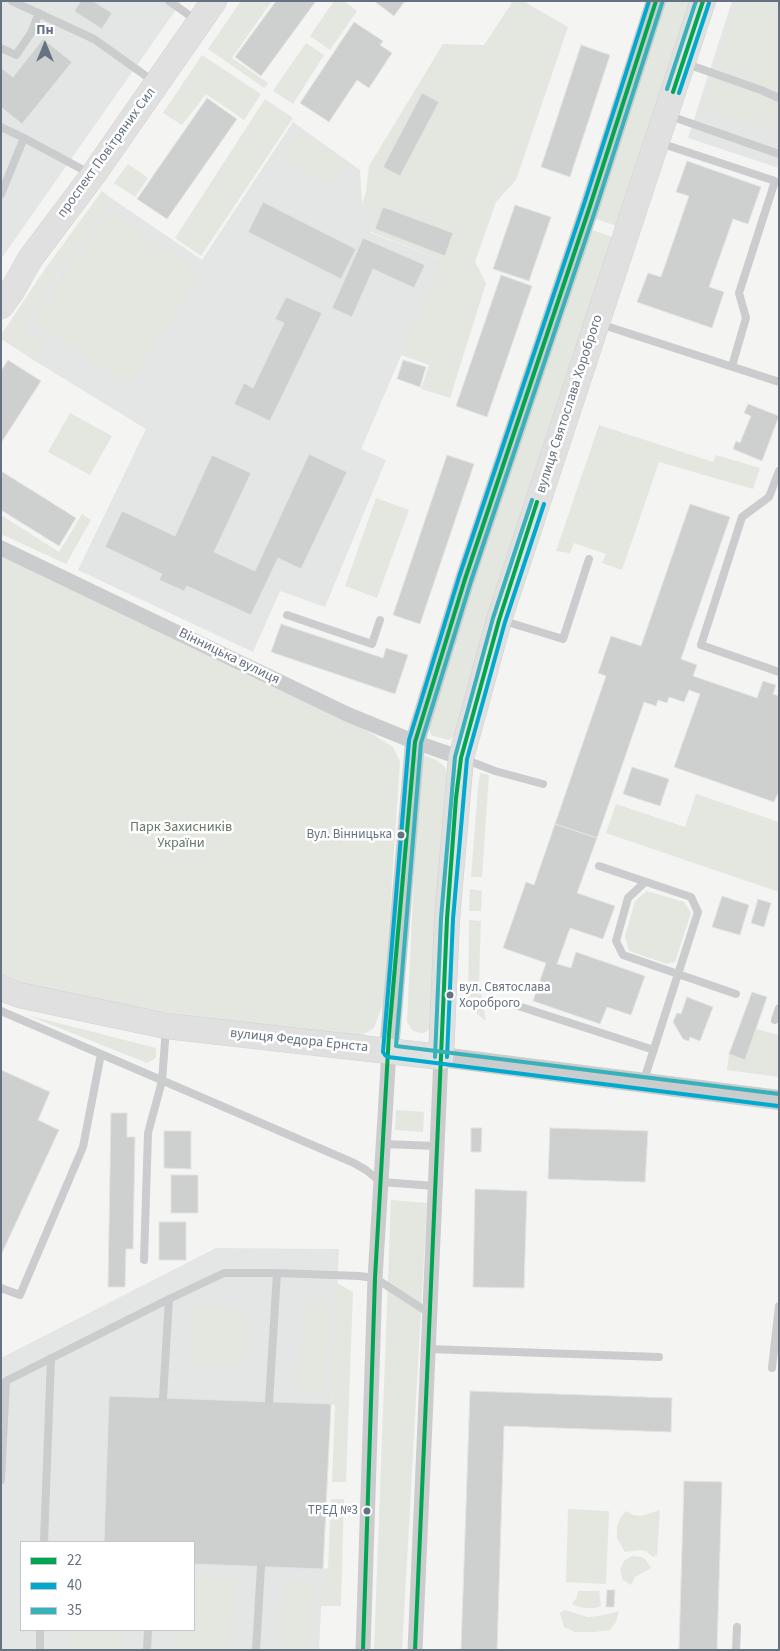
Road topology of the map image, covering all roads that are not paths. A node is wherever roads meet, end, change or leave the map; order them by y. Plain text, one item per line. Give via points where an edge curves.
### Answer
1 (12, 1) edge
2 (169, 1) edge
3 (214, 1) edge
4 (656, 1) edge
5 (703, 1) edge
6 (39, 13) junction
7 (200, 22) junction
8 (1, 48) edge
9 (682, 62) junction
10 (157, 84) junction
11 (779, 98) edge
12 (665, 114) junction
13 (1, 127) edge
14 (24, 138) junction
15 (656, 142) junction
16 (779, 154) edge
17 (93, 175) junction
18 (1, 194) edge
19 (7, 295) edge
20 (596, 322) junction
21 (732, 366) junction
22 (779, 382) edge
23 (779, 471) edge
24 (1, 548) edge
25 (589, 559) dead end
26 (287, 616) dead end
27 (380, 620) dead end
28 (499, 620) junction
29 (779, 672) edge
30 (415, 742) junction
31 (461, 758) junction
32 (543, 784) dead end
33 (599, 866) dead end
34 (646, 882) junction
35 (678, 974) junction
36 (1, 988) edge
37 (736, 994) dead end
38 (515, 1005) dead end
39 (779, 1008) edge
40 (1, 1011) edge
41 (775, 1020) dead end
42 (166, 1026) junction
43 (654, 1050) junction
44 (388, 1051) junction
45 (101, 1054) junction
46 (441, 1057) junction
47 (162, 1081) junction
48 (643, 1083) junction
49 (779, 1100) edge
50 (383, 1144) junction
51 (436, 1146) junction
52 (381, 1182) junction
53 (434, 1186) junction
54 (144, 1260) dead end
55 (277, 1273) junction
56 (375, 1278) junction
57 (1, 1288) edge
58 (169, 1299) junction
59 (779, 1306) edge
60 (429, 1313) junction
61 (428, 1349) junction
62 (659, 1357) dead end
63 (51, 1358) junction
64 (772, 1368) dead end
65 (3, 1382) edge
66 (163, 1398) dead end
67 (269, 1402) dead end
68 (1, 1480) edge
69 (44, 1541) edge
70 (261, 1566) dead end
71 (737, 1627) dead end
72 (40, 1631) edge
73 (148, 1631) edge
74 (40, 1650) edge
75 (147, 1650) edge
76 (256, 1650) edge
77 (363, 1650) edge
78 (415, 1650) edge
79 (736, 1650) edge

1 - 6 lane
2 - 7 lane
3 - 7 main road, проспект Повітряних Сил
4 - 30 street via 465,579
5 - 9 main road, вулиця Святослава Хороброго
6 - 8 lane via 31,33 16,55
6 - 10 lane via 94,38
7 - 10 main road, проспект Повітряних Сил
9 - 11 lane
9 - 12 main road, вулиця Святослава Хороброго
10 - 17 main road, проспект Повітряних Сил
12 - 15 main road, вулиця Святослава Хороброго
12 - 16 lane
13 - 14 lane
14 - 17 lane
14 - 18 lane
15 - 20 main road, вулиця Святослава Хороброго
15 - 21 lane via 775,181 739,294 746,318
17 - 19 main road, проспект Повітряних Сил
20 - 21 lane
20 - 28 main road, вулиця Святослава Хороброго
21 - 22 lane
23 - 29 lane via 769,497 742,517 701,645
24 - 30 street, Вінницька вулиця via 349,715
25 - 28 lane via 563,639
26 - 27 lane via 372,644
28 - 31 main road, вулиця Святослава Хороброго
30 - 31 street, Вінницька вулиця
30 - 44 street
31 - 32 lane
31 - 46 main road, вулиця Святослава Хороброго via 447,919
33 - 34 lane
34 - 35 lane via 691,897 698,912
34 - 35 lane via 628,898 616,941 623,955
35 - 37 lane
35 - 43 lane
36 - 42 main road, вулиця Федора Ернста via 19,995
38 - 43 lane
39 - 41 lane
40 - 45 lane
42 - 44 main road, вулиця Федора Ернста
42 - 47 lane
43 - 48 lane
44 - 46 main road, вулиця Федора Ернста
44 - 50 street
45 - 47 lane
45 - 57 lane via 83,1147 20,1295
46 - 48 street, вулиця Федора Ернста
46 - 51 street, вулиця Святослава Хороброго
47 - 52 lane via 354,1163
47 - 54 lane via 148,1133
48 - 49 street, вулиця Федора Ернста
50 - 51 lane
50 - 52 street
51 - 53 street, вулиця Святослава Хороброго
52 - 53 lane
52 - 56 street
53 - 60 street, вулиця Святослава Хороброго
55 - 56 lane
55 - 58 lane via 224,1273
55 - 67 lane
56 - 60 lane
56 - 77 street
58 - 63 lane
58 - 66 lane
59 - 64 lane
60 - 61 street, вулиця Святослава Хороброго
61 - 62 lane
61 - 78 street, вулиця Святослава Хороброго
63 - 65 lane
63 - 69 lane
65 - 68 lane
70 - 76 lane
71 - 79 lane
72 - 74 lane
73 - 75 lane

